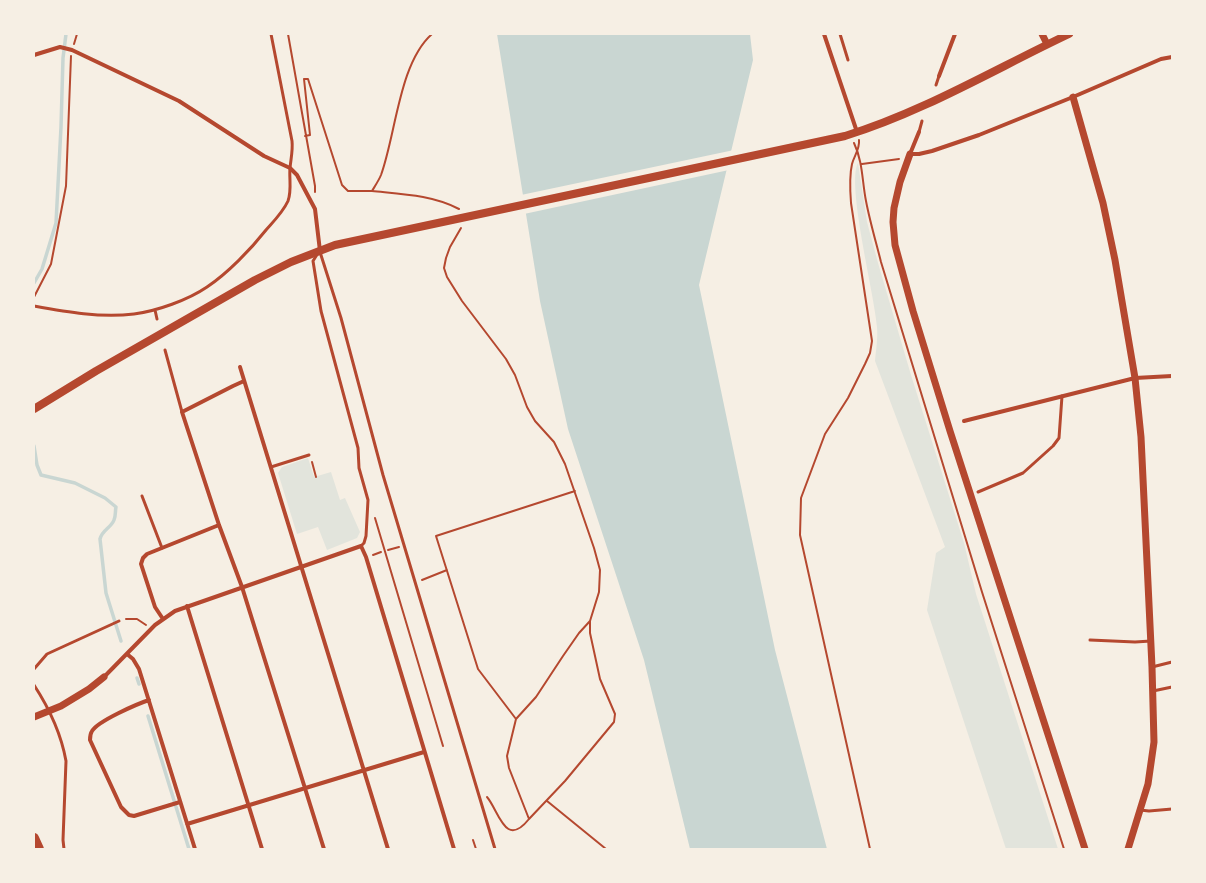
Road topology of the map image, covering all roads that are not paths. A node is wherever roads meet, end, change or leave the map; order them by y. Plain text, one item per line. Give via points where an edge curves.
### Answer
1 (270, 34) edge
2 (824, 34) edge
3 (840, 34) edge
4 (955, 34) edge
5 (1042, 34) edge
6 (1069, 34) edge
7 (1047, 44) junction
8 (34, 55) edge
9 (1172, 57) edge
10 (848, 60) dead end
11 (939, 76) joint
12 (936, 85) dead end
13 (1073, 97) junction
14 (922, 121) dead end
15 (857, 132) junction
16 (919, 132) joint
17 (910, 154) junction
18 (290, 168) junction
19 (320, 251) junction
20 (34, 306) edge
21 (155, 310) junction
22 (157, 319) dead end
23 (165, 350) dead end
24 (240, 367) dead end
25 (1172, 376) edge
26 (1135, 378) junction
27 (244, 381) junction
28 (1062, 396) junction
29 (34, 409) edge
30 (182, 412) junction
31 (964, 421) dead end
32 (309, 455) road end
33 (271, 467) junction
34 (978, 492) dead end
35 (142, 496) dead end
36 (219, 525) junction
37 (361, 546) junction
38 (162, 548) junction
39 (302, 567) junction
40 (242, 587) junction
41 (187, 606) junction
42 (164, 619) junction
43 (119, 621) road end
44 (1090, 640) dead end
45 (1151, 641) junction
46 (127, 654) junction
47 (1172, 662) edge
48 (1152, 667) junction
49 (34, 669) edge
50 (104, 677) joint
51 (34, 685) edge
52 (1172, 687) edge
53 (1153, 691) junction
54 (149, 700) junction
55 (49, 711) junction
56 (34, 717) edge
57 (424, 752) junction
58 (364, 770) junction
59 (305, 788) junction
60 (180, 802) junction
61 (249, 805) junction
62 (1172, 809) edge
63 (1140, 810) junction
64 (187, 824) junction
65 (34, 838) edge
66 (39, 849) edge
67 (64, 849) edge
68 (195, 849) edge
69 (262, 849) edge
70 (324, 849) edge
71 (388, 849) edge
72 (454, 849) edge
73 (495, 849) edge
74 (1085, 849) edge
75 (1128, 849) edge

1 - 18 lane via 292,140
2 - 15 street
3 - 10 lane
4 - 11 street
5 - 7 street
6 - 7 main road
7 - 15 main road via 915,109
8 - 18 street via 60,47 72,50 179,101 264,156
9 - 13 street via 1161,59
11 - 12 lane
13 - 17 street via 979,135 932,151
13 - 26 street via 1103,203
14 - 16 lane
15 - 19 main road via 335,245
16 - 17 street
17 - 74 street via 894,208 892,222 895,245 950,431
18 - 19 street via 315,209
18 - 21 lane via 288,201 255,244 207,287
19 - 29 main road via 284,265 248,284
19 - 37 lane via 314,261 317,292 358,448 359,468 368,500 366,536
19 - 73 lane via 342,318 383,475
20 - 21 lane via 92,315 134,314
21 - 22 lane
23 - 30 lane
24 - 27 street
25 - 26 street
26 - 28 street
26 - 45 street via 1141,437
27 - 30 street
27 - 33 street
28 - 31 street
28 - 34 lane via 1059,438 1053,446 1023,473
30 - 36 street
32 - 33 lane
33 - 39 street
35 - 38 lane
36 - 38 street
36 - 40 street
37 - 39 street
37 - 57 street
38 - 42 street via 147,554 141,564 155,607
39 - 40 street
39 - 58 street
40 - 41 street
40 - 59 street
41 - 42 street
41 - 61 street
42 - 46 street
43 - 49 lane via 47,654
44 - 45 lane
45 - 48 street
46 - 50 street
46 - 54 street via 137,664
47 - 48 lane
48 - 53 street
50 - 55 street via 89,689
51 - 55 lane
52 - 53 lane
53 - 63 street via 1154,742 1148,784
54 - 60 street
54 - 60 street via 95,727 90,740 121,806 129,815 134,816
55 - 56 street
55 - 67 lane via 62,742 66,761 62,840
57 - 58 street
57 - 72 street
58 - 59 street
58 - 71 street
59 - 61 street
59 - 70 street
60 - 64 street
61 - 64 street
61 - 69 street
62 - 63 lane
63 - 75 street
64 - 68 street
65 - 66 main road

